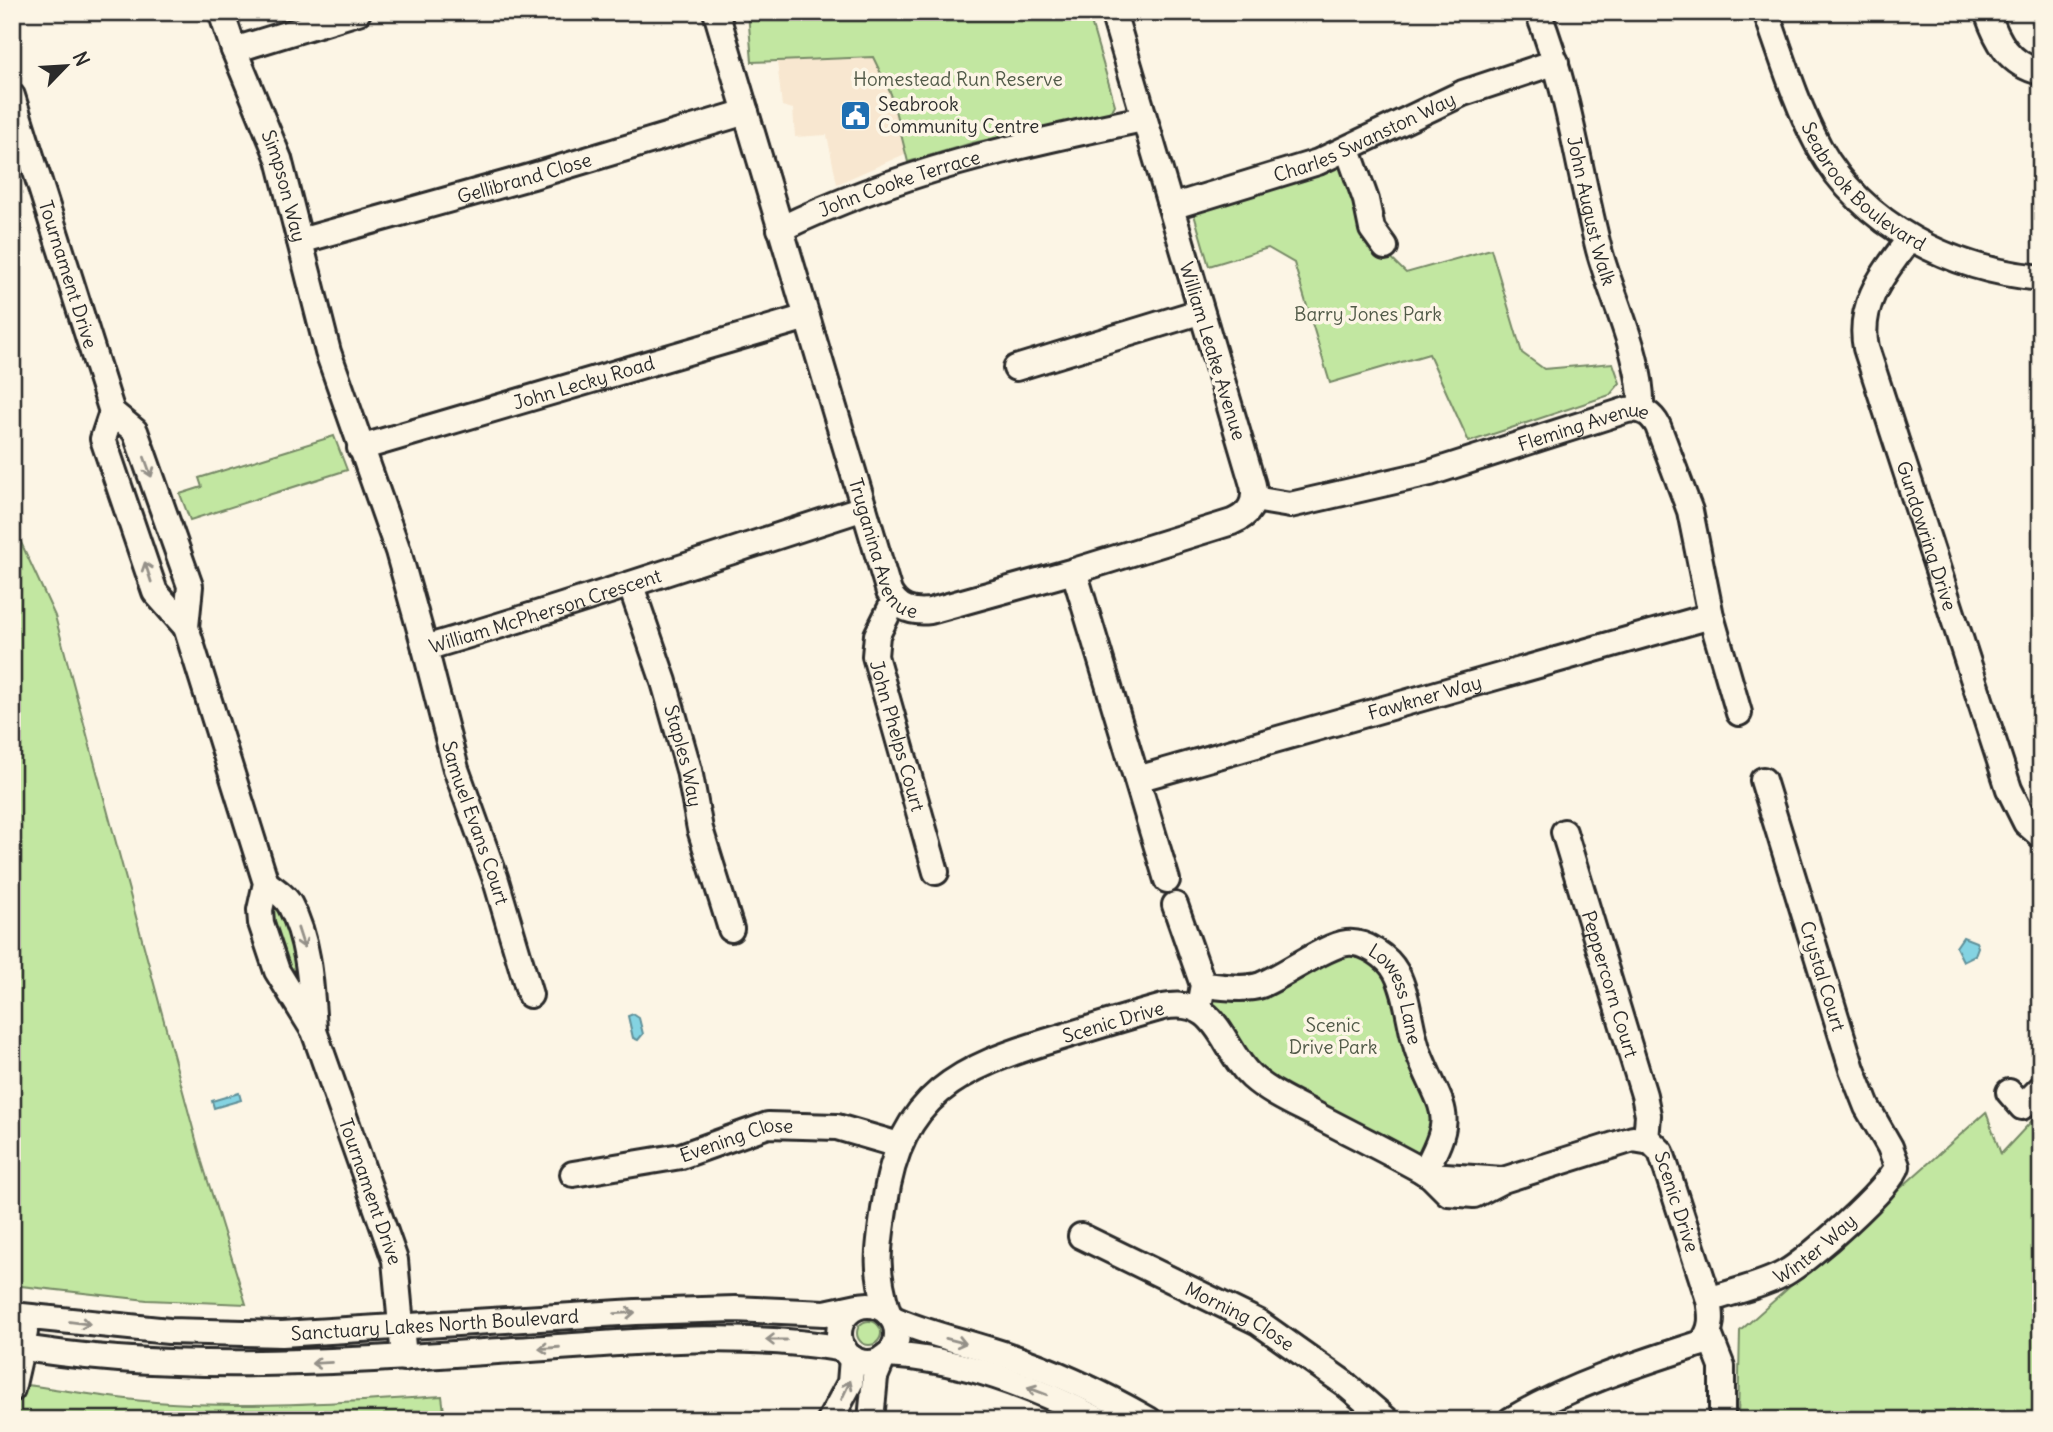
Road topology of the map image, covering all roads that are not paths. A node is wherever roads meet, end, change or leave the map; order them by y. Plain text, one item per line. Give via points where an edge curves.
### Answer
1 (221, 12) edge
2 (358, 12) edge
3 (716, 12) edge
4 (1113, 12) edge
5 (1538, 12) edge
6 (1766, 12) edge
7 (1987, 12) edge
8 (234, 50) junction
9 (1556, 62) junction
10 (2041, 72) edge
11 (12, 96) edge
12 (746, 112) junction
13 (1143, 119) junction
14 (1348, 150) junction
15 (1171, 208) junction
16 (780, 229) junction
17 (1910, 238) junction
18 (300, 241) junction
19 (1390, 247) dead end
20 (2040, 277) edge
21 (1199, 312) junction
22 (807, 317) junction
23 (1016, 368) dead end
24 (1641, 410) junction
25 (112, 412) junction
26 (360, 448) junction
27 (1254, 499) junction
28 (864, 508) junction
29 (1074, 572) junction
30 (631, 586) junction
31 (894, 601) junction
32 (1711, 616) junction
33 (186, 627) junction
34 (425, 648) junction
35 (1739, 713) dead end
36 (1137, 779) junction
37 (1763, 780) dead end
38 (1564, 832) dead end
39 (2041, 836) edge
40 (936, 872) dead end
41 (1167, 880) dead end
42 (266, 883) junction
43 (1175, 905) dead end
44 (731, 929) dead end
45 (310, 978) junction
46 (285, 988) junction
47 (530, 995) dead end
48 (1199, 997) junction
49 (314, 1031) junction
50 (2041, 1088) edge
51 (2009, 1092) dead end
52 (1646, 1140) junction
53 (900, 1145) junction
54 (1897, 1166) joint
55 (1427, 1173) junction
56 (573, 1174) dead end
57 (1081, 1236) dead end
58 (876, 1264) junction
59 (1709, 1300) junction
60 (860, 1306) junction
61 (20, 1316) edge
62 (890, 1316) junction
63 (402, 1328) junction
64 (1709, 1334) junction
65 (17, 1347) edge
66 (848, 1354) junction
67 (885, 1357) junction
68 (404, 1359) junction
69 (12, 1389) edge
70 (830, 1420) edge
71 (871, 1420) edge
72 (1099, 1420) edge
73 (1149, 1420) edge
74 (1387, 1420) edge
75 (1511, 1420) edge
76 (1722, 1420) edge

1 - 8 street, Simpson Way
2 - 8 street
3 - 12 street, Truganina Avenue
4 - 13 street, William Leake Avenue
5 - 9 street, John August Walk
6 - 17 street, Seabrook Boulevard via 1820,148 1858,197
7 - 10 street via 2005,51 2019,64
8 - 18 street, Simpson Way via 272,141
9 - 14 street, Charles Swanston Way via 1463,93
9 - 24 street, John August Walk via 1599,248 1640,380
11 - 25 street, Tournament Drive
12 - 16 street, Truganina Avenue
12 - 18 street, Gellibrand Close
13 - 15 street, William Leake Avenue
13 - 16 street, John Cooke Terrace via 1010,146 925,170
14 - 15 street, Charles Swanston Way
14 - 19 street via 1363,187 1374,235
15 - 21 street, William Leake Avenue
16 - 22 street, Truganina Avenue
17 - 20 street, Seabrook Boulevard via 1969,265
17 - 39 street, Gundowring Drive via 1864,311 1866,348 2009,789 2026,823
18 - 26 street, Simpson Way via 328,352
21 - 23 street
21 - 27 street, William Leake Avenue
22 - 26 street, John Lecky Road
22 - 28 street, Truganina Avenue
24 - 27 street, Fleming Avenue via 1627,410 1476,461 1297,504 1282,506
24 - 32 street, Fleming Avenue via 1658,426 1688,503
25 -> 33 street, Tournament Drive via 135,430 190,586
33 -> 25 street, Tournament Drive via 155,592 103,439
26 - 34 street, William McPherson Crescent via 398,551
27 - 29 street via 1248,511 1232,522
28 - 30 street, William McPherson Crescent
28 - 31 street, Truganina Avenue
29 - 31 street, Truganina Avenue via 930,611 910,610
29 - 36 street
30 - 34 street, William McPherson Crescent
30 - 44 street, Staples Way via 664,682 700,829
31 - 40 street, John Phelps Court via 877,635 875,656
32 - 35 street, Fleming Avenue
32 - 36 street, Fawkner Way
33 - 42 street, Tournament Drive
34 - 47 street, Samuel Evans Court via 456,769
36 - 41 street
37 - 54 street, Crystal Court via 1852,1069
38 - 52 street, Peppercorn Court via 1644,1095
42 -> 45 street, Tournament Drive via 289,904
42 - 46 street, Tournament Drive via 261,923
43 - 48 street
45 - 46 street via 295,988
45 - 49 street, Tournament Drive
46 - 49 street, Tournament Drive
48 - 53 street, Scenic Drive via 986,1061 934,1096
48 - 55 street, Scenic Drive via 1253,1078
48 - 55 street, Lowess Lane via 1258,986 1348,943 1372,949 1386,959 1398,978 1418,1053 1443,1110 1442,1140
49 - 63 street, Tournament Drive via 395,1260
50 - 51 street via 2022,1107
52 - 55 street, Scenic Drive via 1633,1139 1503,1180
52 - 59 street, Scenic Drive via 1664,1158
53 - 56 street, Evening Close via 837,1127 768,1125 681,1156
53 - 58 street, Scenic Drive via 887,1191
54 - 59 street, Winter Way via 1892,1179 1876,1195 1793,1269
57 - 74 street, Morning Close via 1258,1322
58 - 60 street, Scenic Drive
58 - 62 street, Scenic Drive
59 - 64 street, Scenic Drive
60 - 62 street via 876,1306
63 -> 60 street, Sanctuary Lakes North Boulevard via 636,1312 735,1309 825,1313
60 - 66 street via 850,1310 841,1324 839,1333
61 -> 63 street, Sanctuary Lakes North Boulevard via 221,1333
61 - 65 street
62 - 67 street via 897,1334
62 -> 73 street via 932,1336 991,1350 1074,1383
63 - 68 street, Tournament Drive
64 - 75 street via 1702,1343 1540,1402
64 - 76 street via 1722,1367
68 -> 65 street, Sanctuary Lakes North Boulevard via 191,1363
65 - 69 street
66 - 67 street via 868,1363
66 -> 68 street, Sanctuary Lakes North Boulevard via 785,1340 656,1342
70 -> 66 street via 850,1383
67 - 71 street via 875,1377
72 -> 67 street via 996,1375 928,1358

